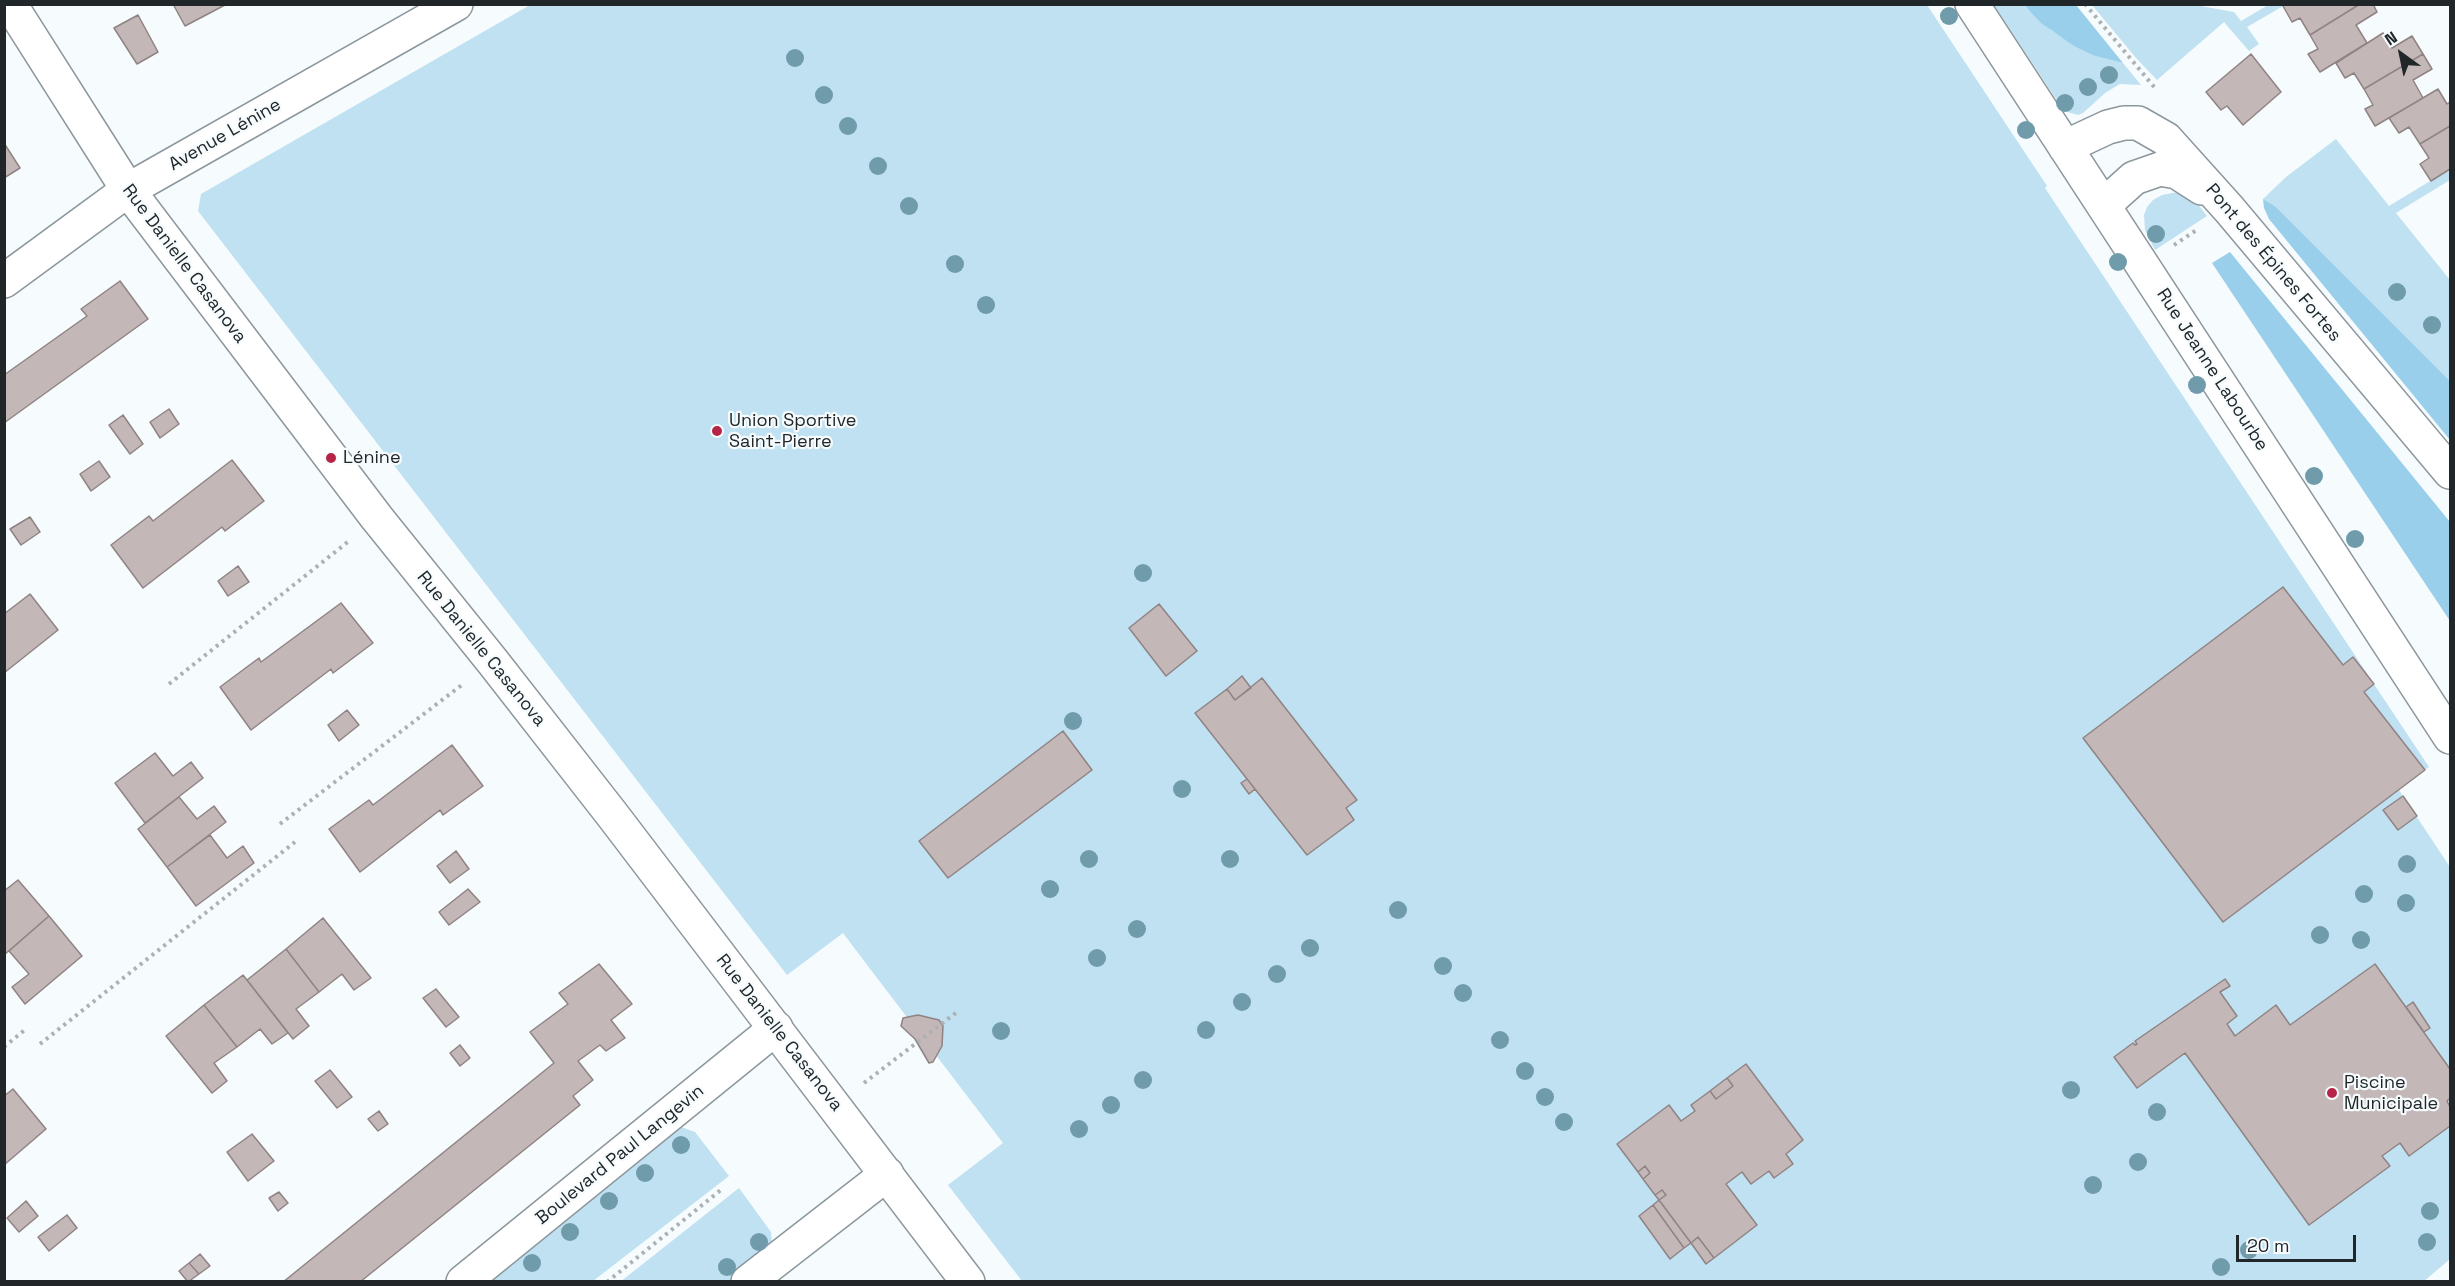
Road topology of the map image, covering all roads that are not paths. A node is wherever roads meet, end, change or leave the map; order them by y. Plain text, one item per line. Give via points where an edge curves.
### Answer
1 (10, 4) edge
2 (456, 4) edge
3 (1972, 4) edge
4 (2065, 147) junction
5 (128, 190) junction
6 (2104, 205) junction
7 (2229, 210) junction
8 (4, 281) edge
9 (2451, 472) edge
10 (2451, 737) edge
11 (776, 1028) junction
12 (887, 1174) junction
13 (464, 1281) edge
14 (748, 1281) edge
15 (969, 1281) edge

1 - 5 street, Rue Danielle Casanova
2 - 5 street, Avenue Lénine
3 - 4 street, Rue Jeanne Labourbe
4 - 6 street, Rue Jeanne Labourbe
4 - 7 street, Pont des Épines Fortes via 2108,127 2138,123 2166,139
5 - 8 street, Avenue Lénine
5 - 11 street, Rue Danielle Casanova via 377,518
6 - 7 street via 2134,177 2160,169 2177,172 2194,182
6 - 10 street, Rue Jeanne Labourbe
7 - 9 street, Pont des Épines Fortes
11 - 12 street, Rue Danielle Casanova
11 - 13 street, Boulevard Paul Langevin
12 - 14 street
12 - 15 street, Rue Danielle Casanova

